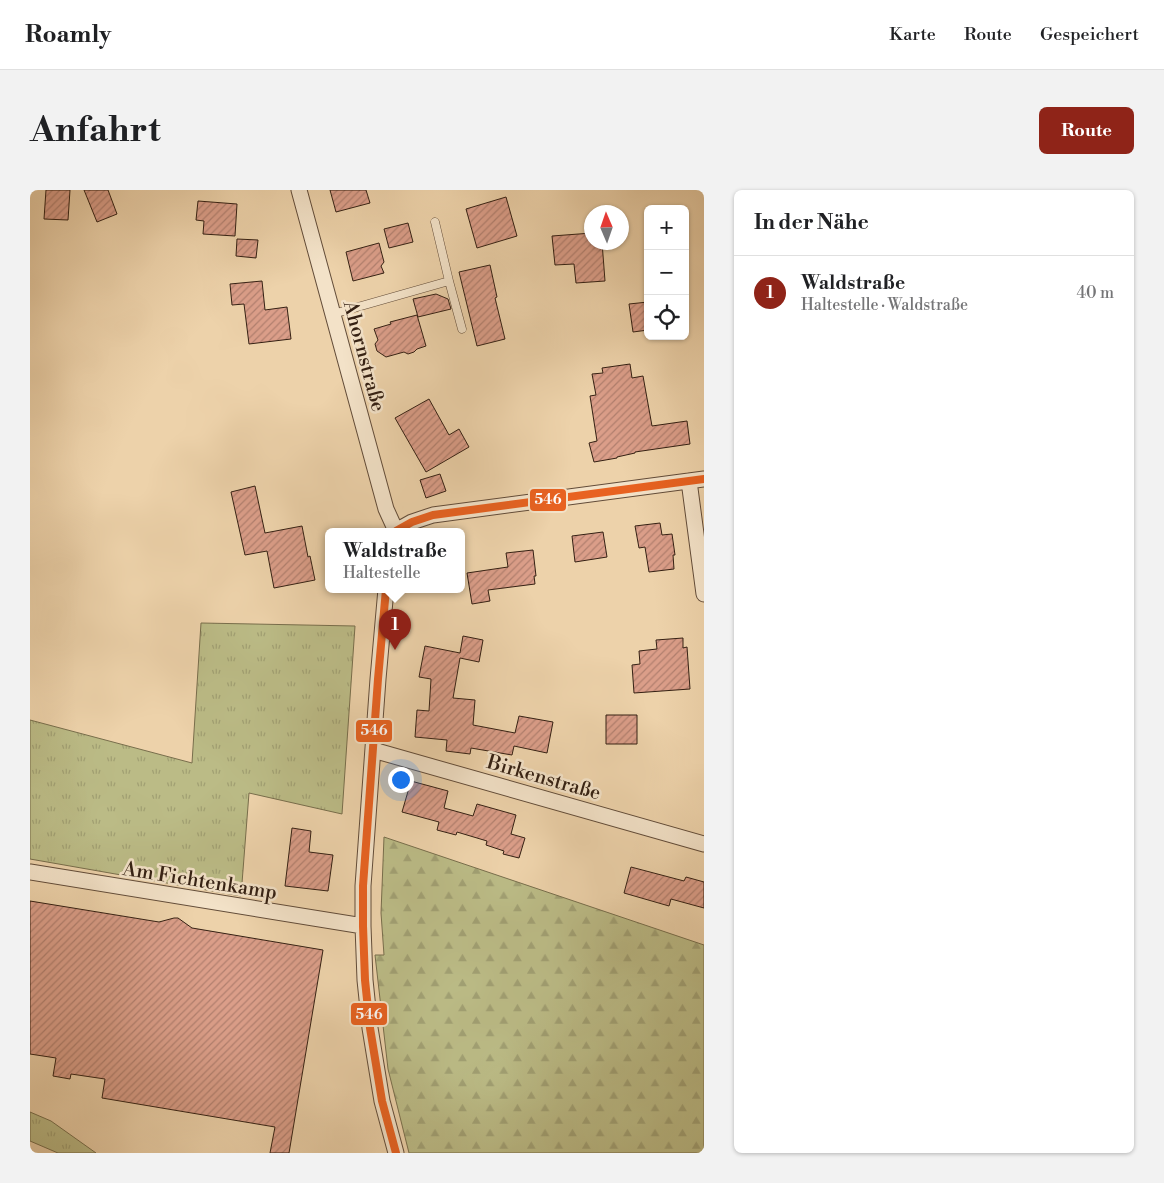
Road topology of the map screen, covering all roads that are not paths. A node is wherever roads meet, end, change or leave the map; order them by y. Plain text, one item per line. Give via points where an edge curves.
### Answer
1 (299, 190) edge
2 (435, 222) dead end
3 (449, 281) junction
4 (333, 314) junction
5 (462, 329) dead end
6 (697, 480) edge
7 (395, 528) edge
8 (401, 528) edge
9 (386, 593) edge
10 (704, 594) edge
11 (373, 750) junction
12 (704, 832) edge
13 (704, 844) edge
14 (30, 872) edge
15 (363, 926) junction
16 (396, 1153) edge

1 - 4 street, Ahornstraße
2 - 3 lane
3 - 4 lane
3 - 5 lane
4 - 7 street, Ahornstraße via 386,509
6 - 8 street via 433,515
6 - 10 street
9 - 11 street
11 - 13 street, Birkenstraße
11 - 15 street
12 - 13 street
14 - 15 street, Am Fichtenkamp
15 - 16 street via 370,1028 382,1101

